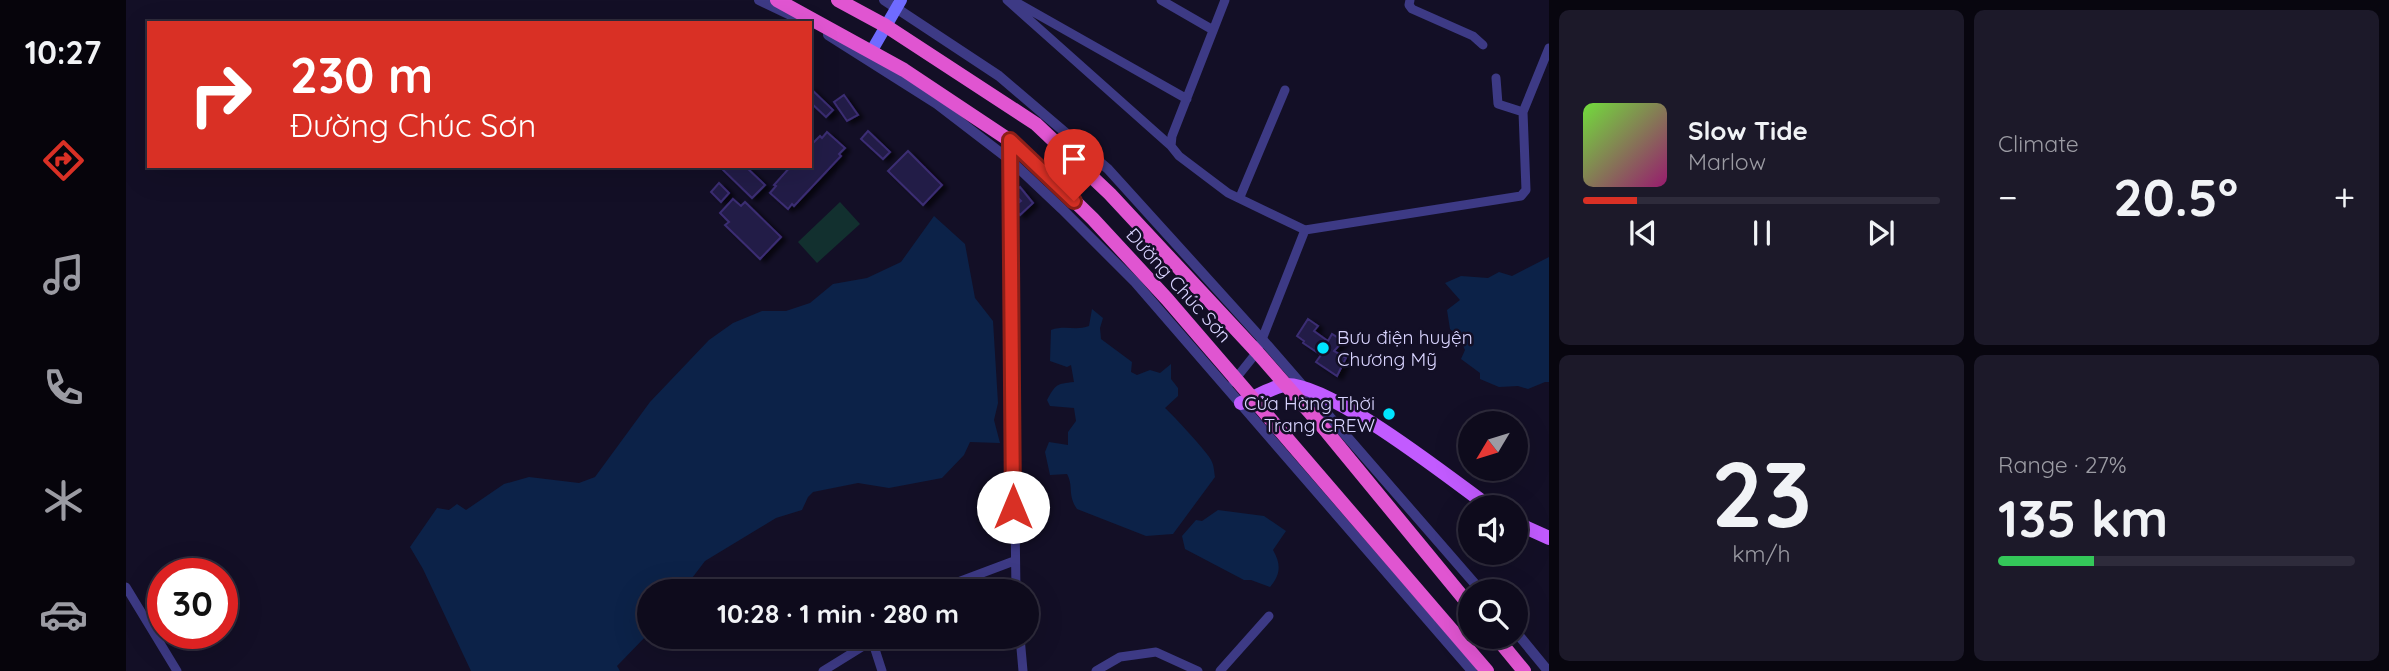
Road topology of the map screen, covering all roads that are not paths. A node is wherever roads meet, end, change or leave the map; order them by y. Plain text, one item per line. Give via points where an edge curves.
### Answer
1 (759, 0) edge
2 (777, 0) edge
3 (838, 0) edge
4 (884, 0) edge
5 (1007, 0) edge
6 (1013, 0) edge
7 (1161, 0) edge
8 (1225, 0) edge
9 (1410, 0) edge
10 (899, 4) edge
11 (802, 21) edge
12 (812, 26) edge
13 (886, 26) junction
14 (1213, 30) junction
15 (1483, 45) dead end
16 (1549, 48) edge
17 (871, 52) junction
18 (1496, 78) dead end
19 (1285, 90) dead end
20 (1186, 99) junction
21 (1524, 112) junction
22 (1010, 140) junction
23 (1171, 146) junction
24 (1010, 160) junction
25 (1240, 197) junction
26 (1305, 230) junction
27 (1260, 345) junction
28 (1232, 384) junction
29 (1285, 385) junction
30 (1304, 388) junction
31 (1247, 401) junction
32 (1472, 495) edge
33 (1528, 528) edge
34 (1549, 538) edge
35 (1014, 561) junction
36 (966, 579) edge
37 (1015, 579) edge
38 (1471, 579) edge
39 (126, 587) edge
40 (1458, 591) edge
41 (1269, 616) dead end
42 (1528, 647) edge
43 (859, 649) edge
44 (877, 649) edge
45 (1021, 649) edge
46 (1506, 649) edge
47 (177, 671) edge
48 (823, 671) edge
49 (882, 671) edge
50 (1023, 671) edge
51 (1097, 671) edge
52 (1198, 671) edge
53 (1220, 671) edge
54 (1472, 671) edge
55 (1487, 671) edge
56 (1524, 671) edge
57 (1548, 671) edge

1 - 11 street, Đường Chúc Sơn
2 - 17 highway, Đường Chúc Sơn
3 - 13 highway, Đường Chúc Sơn
4 - 10 street, Đường Chúc Sơn
5 - 23 street
6 - 20 street
7 - 14 street
8 - 14 street
9 - 15 street via 1412,9 1473,36
10 - 13 main road
10 - 27 street, Đường Chúc Sơn via 999,76 1108,169
12 - 24 street, Đường Chúc Sơn via 937,104
13 - 17 main road
13 - 27 highway, Đường Chúc Sơn via 1036,124
14 - 20 street
16 - 21 street
17 - 22 highway, Đường Chúc Sơn
18 - 21 street via 1498,104
19 - 25 street
20 - 23 street
21 - 26 street via 1526,190 1521,196
22 - 24 street
22 - 28 highway, Đường Chúc Sơn via 1093,219
23 - 25 street via 1228,193
24 - 28 street, Đường Chúc Sơn
24 - 35 street
25 - 26 street
26 - 27 street
27 - 28 street
27 - 29 highway, Đường Chúc Sơn
27 - 30 street, Đường Chúc Sơn
28 - 31 highway, Đường Chúc Sơn
29 - 30 main road
29 - 31 main road
29 - 40 highway, Đường Chúc Sơn
30 - 32 main road via 1357,414
30 - 38 street, Đường Chúc Sơn
31 - 54 street, Đường Chúc Sơn via 1356,539
31 - 55 highway, Đường Chúc Sơn
33 - 34 main road
35 - 36 street
35 - 37 street
39 - 47 street
41 - 53 street
42 - 57 street
43 - 48 street
44 - 49 street
45 - 50 street
46 - 56 highway
51 - 52 street via 1120,657 1156,652

